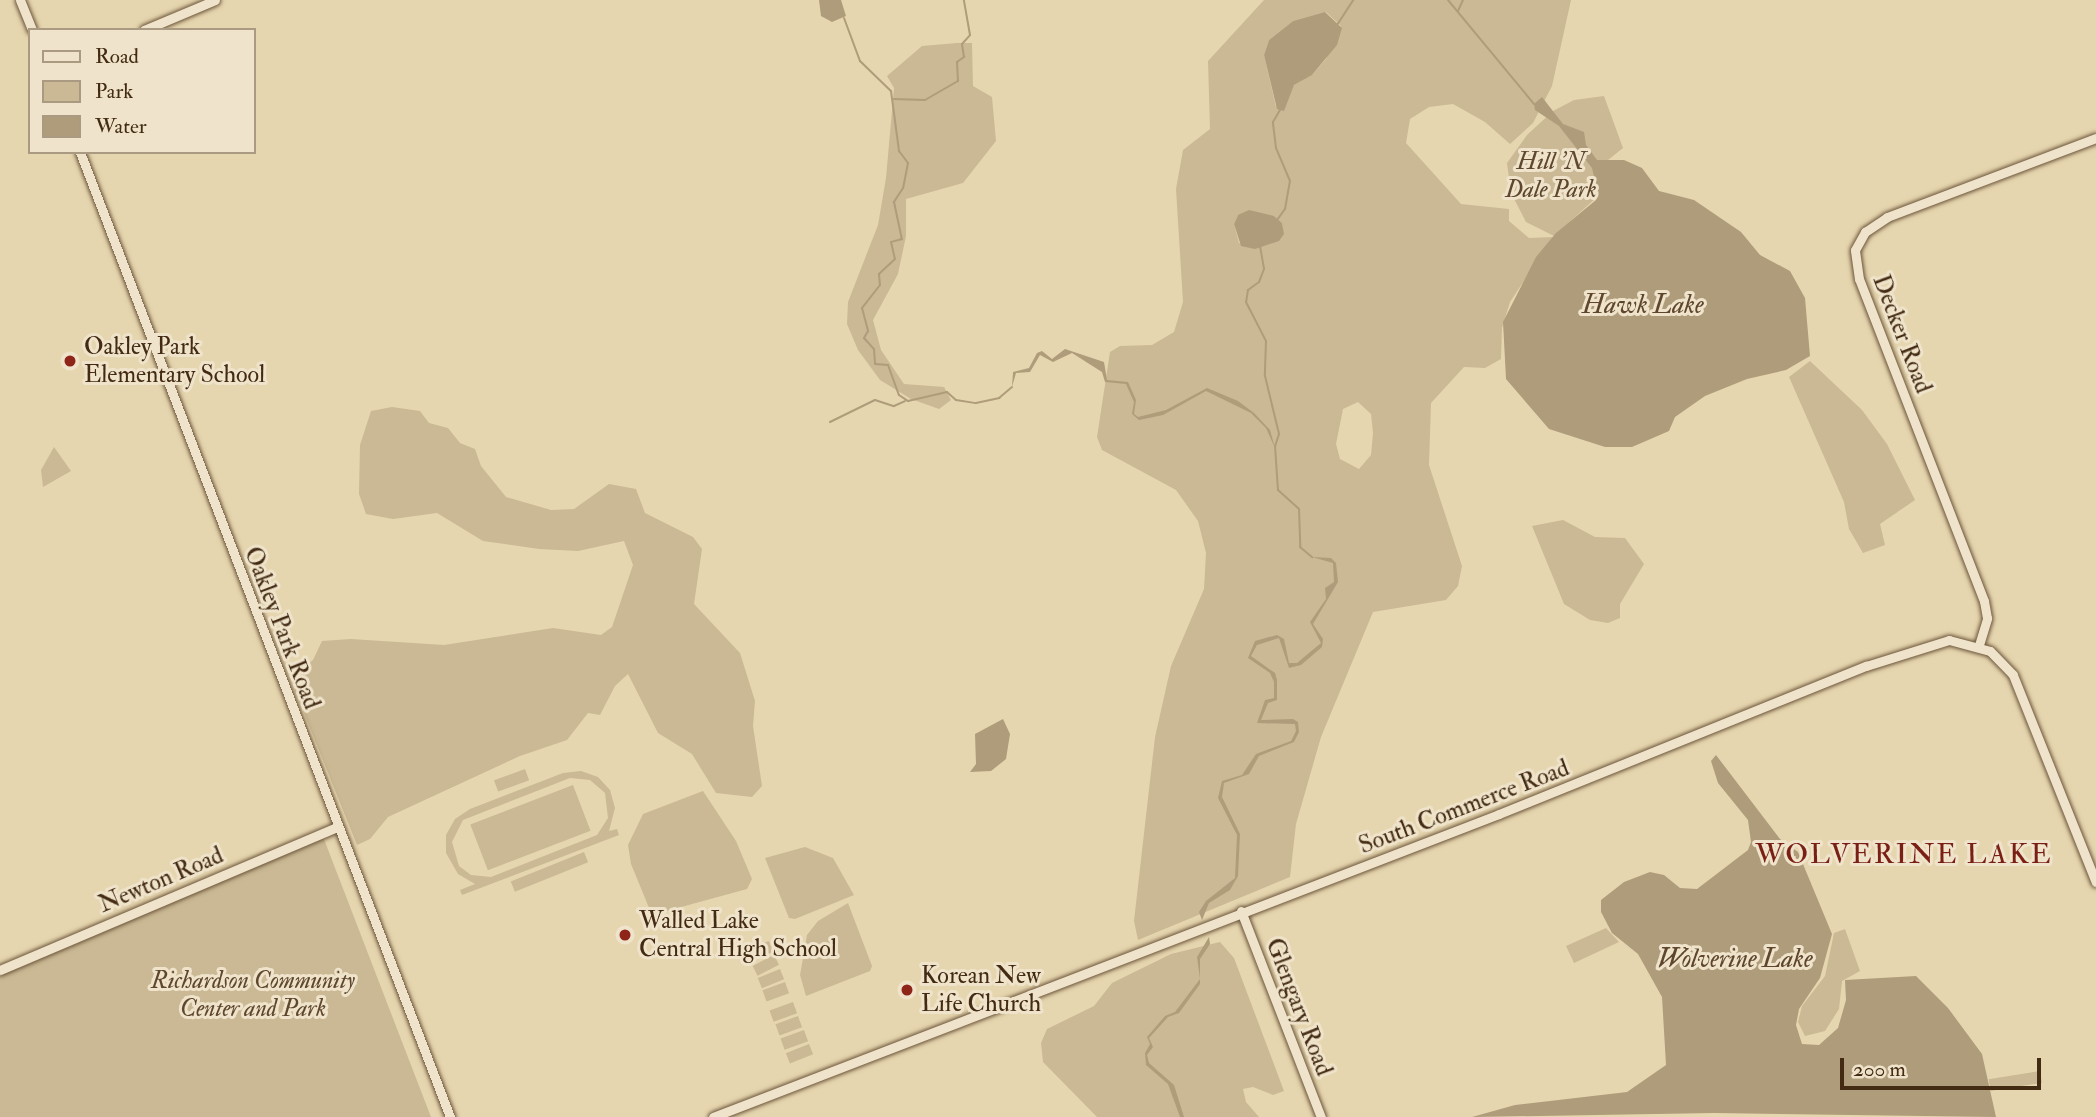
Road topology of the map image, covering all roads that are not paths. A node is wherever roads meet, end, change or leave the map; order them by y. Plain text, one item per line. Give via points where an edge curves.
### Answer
1 (20, 0) edge
2 (215, 0) edge
3 (31, 28) edge
4 (149, 28) edge
5 (2096, 138) edge
6 (81, 154) edge
7 (1979, 645) junction
8 (337, 827) junction
9 (2096, 882) edge
10 (1241, 911) junction
11 (0, 970) edge
12 (450, 1117) edge
13 (713, 1117) edge
14 (1321, 1117) edge

1 - 3 street
2 - 4 street
5 - 7 street, Decker Road via 1887,217 1865,232 1855,250 1858,279 1984,601 1986,629
6 - 8 street, Oakley Park Road
7 - 9 street via 2005,663 2013,675
7 - 10 street, South Commerce Road via 1949,640 1913,649 1518,807
8 - 11 street, Newton Road
8 - 12 street, Oakley Park Road
10 - 13 street, South Commerce Road
10 - 14 street, Glengary Road

